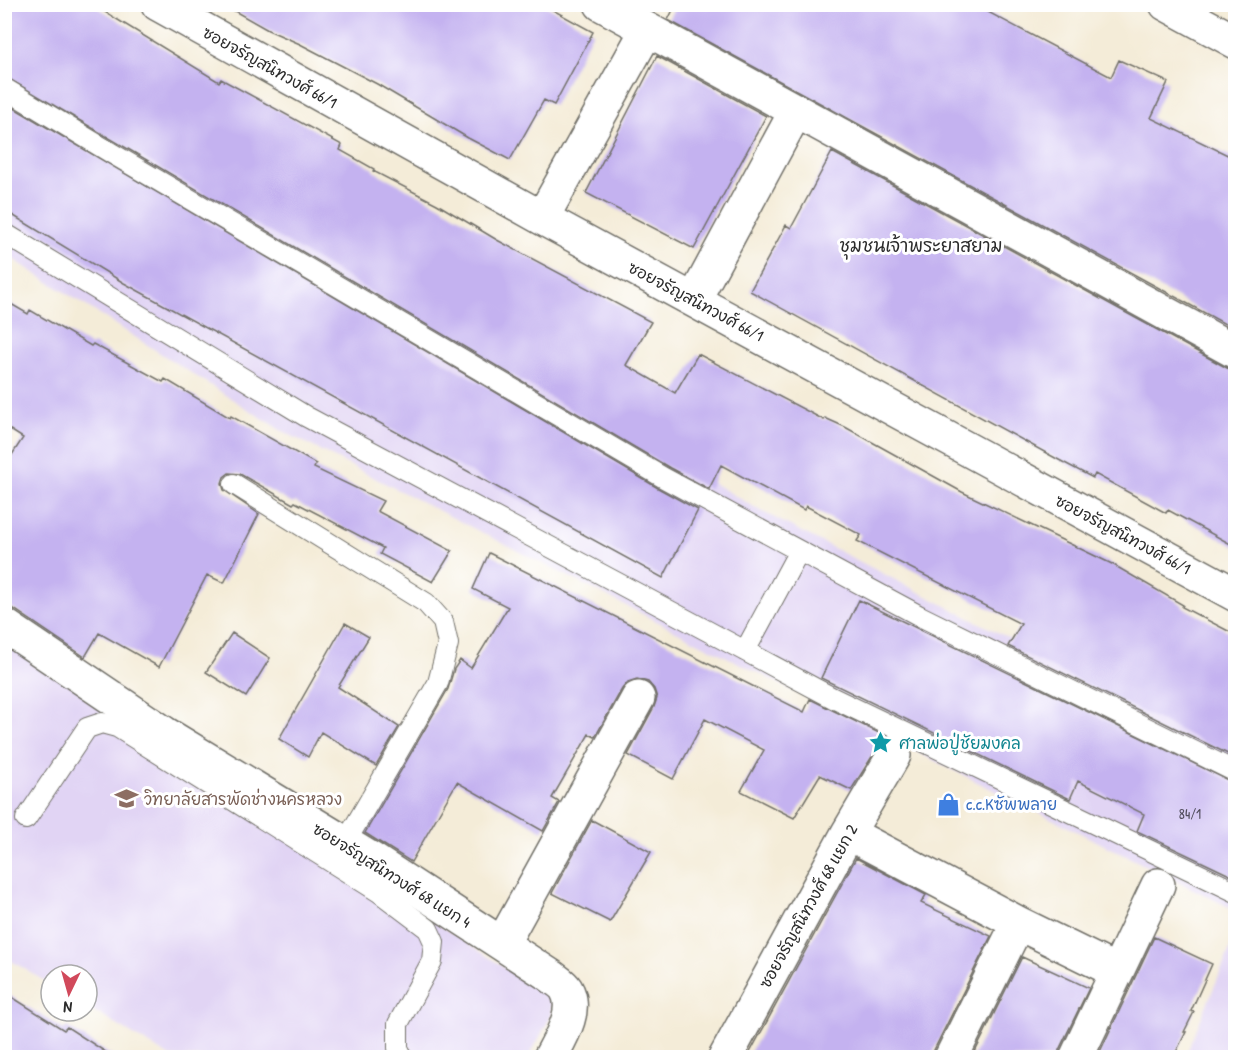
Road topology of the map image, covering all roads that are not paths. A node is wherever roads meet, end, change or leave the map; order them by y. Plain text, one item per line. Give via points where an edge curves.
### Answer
1 (158, 4) edge
2 (601, 4) edge
3 (1166, 4) edge
4 (647, 30) junction
5 (1236, 42) edge
6 (4, 88) edge
7 (796, 111) junction
8 (542, 218) junction
9 (4, 233) edge
10 (694, 300) junction
11 (1236, 352) edge
12 (234, 484) dead end
13 (799, 551) junction
14 (1236, 595) edge
15 (4, 625) edge
16 (745, 651) junction
17 (638, 698) dead end
18 (894, 755) dead end
19 (1236, 772) edge
20 (26, 819) dead end
21 (848, 833) junction
22 (345, 843) junction
23 (1158, 885) dead end
24 (1236, 892) edge
25 (1018, 923) junction
26 (502, 944) junction
27 (1116, 971) junction
28 (403, 1058) edge
29 (550, 1058) edge
30 (725, 1058) edge
31 (951, 1058) edge
32 (1076, 1058) edge

1 - 8 street, ซอยจรัญสนิทวงศ์ 66/1
2 - 4 street
3 - 5 street
4 - 7 street
4 - 8 street
6 - 13 lane via 664,478
7 - 10 street
7 - 11 street
8 - 10 street, ซอยจรัญสนิทวงศ์ 66/1
9 - 16 lane via 307,417
10 - 14 street, ซอยจรัญสนิทวงศ์ 66/1
12 - 22 lane via 426,603 443,622 448,644 438,683
13 - 16 lane
13 - 19 lane via 920,616
15 - 22 street, ซอยจรัญสนิทวงศ์ 68 แยก 4 via 164,734
16 - 24 lane via 833,698
17 - 26 street
18 - 21 street, ซอยจรัญสนิทวงศ์ 68 แยก 2
20 - 28 lane via 87,728 102,723 117,727 379,892 428,929 434,942 432,961 398,1024 398,1048
21 - 25 street
21 - 30 street, ซอยจรัญสนิทวงศ์ 68 แยก 2
22 - 26 street, ซอยจรัญสนิทวงศ์ 68 แยก 4
23 - 27 street
25 - 27 street
25 - 31 street
26 - 29 street, ซอยจรัญสนิทวงศ์ 68 แยก 4 via 566,989 570,1002 566,1027
27 - 32 street

